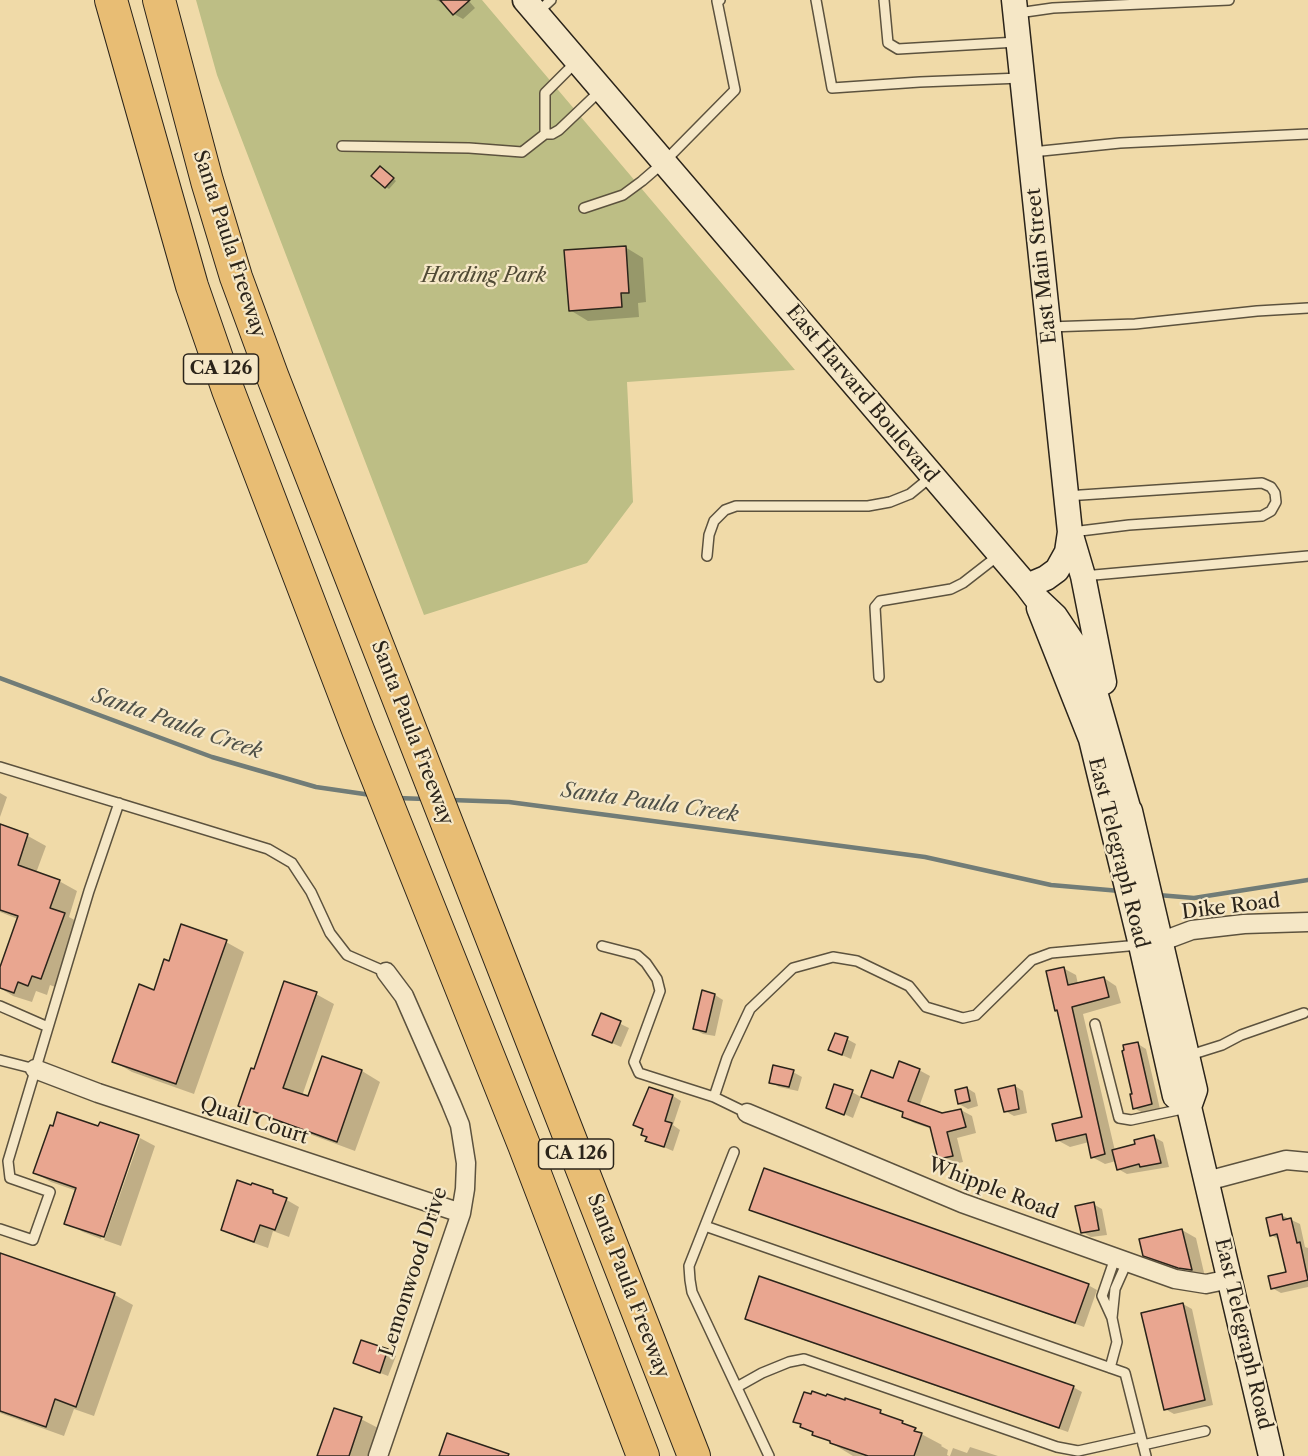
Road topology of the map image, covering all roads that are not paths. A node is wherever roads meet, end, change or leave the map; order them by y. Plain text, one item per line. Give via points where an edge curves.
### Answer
1 (111, 0) edge
2 (159, 0) edge
3 (720, 0) edge
4 (816, 0) edge
5 (884, 0) edge
6 (1229, 0) edge
7 (537, 5) edge
8 (1015, 7) edge
9 (1018, 42) junction
10 (578, 60) junction
11 (1022, 78) junction
12 (602, 89) junction
13 (545, 134) junction
14 (1308, 134) edge
15 (342, 146) dead end
16 (1029, 152) junction
17 (664, 162) junction
18 (584, 208) dead end
19 (1308, 308) edge
20 (1049, 327) junction
21 (932, 476) junction
22 (1066, 496) junction
23 (1070, 532) junction
24 (999, 555) junction
25 (707, 556) dead end
26 (1308, 556) edge
27 (1083, 576) junction
28 (1031, 592) junction
29 (1093, 631) joint
30 (879, 677) dead end
31 (0, 767) edge
32 (119, 803) junction
33 (1123, 828) junction
34 (1308, 922) edge
35 (1149, 936) junction
36 (602, 946) dead end
37 (386, 972) joint
38 (0, 1006) edge
39 (1304, 1013) dead end
40 (1095, 1024) dead end
41 (48, 1028) junction
42 (1187, 1056) junction
43 (0, 1060) edge
44 (35, 1069) junction
45 (714, 1097) junction
46 (1189, 1107) junction
47 (747, 1113) joint
48 (734, 1152) dead end
49 (4, 1159) edge
50 (1308, 1162) edge
51 (1207, 1181) junction
52 (461, 1213) junction
53 (705, 1226) junction
54 (0, 1229) edge
55 (1121, 1260) junction
56 (1230, 1279) junction
57 (1110, 1368) junction
58 (737, 1387) junction
59 (1205, 1431) dead end
60 (1142, 1441) junction
61 (378, 1456) edge
62 (643, 1456) edge
63 (694, 1456) edge
64 (769, 1456) edge
65 (1146, 1456) edge
66 (1271, 1456) edge

1 - 62 highway, CA 126 via 192,286 228,390
2 - 63 highway, Santa Paula Freeway / CA 126 via 236,277
3 - 17 lane via 735,90
4 - 11 lane via 832,88
5 - 9 lane via 888,43 898,49
6 - 8 lane
7 - 10 main road, East Harvard Boulevard
8 - 9 main road, East Main Street
9 - 11 main road, East Main Street
10 - 12 main road, East Harvard Boulevard
10 - 13 lane via 545,93
11 - 16 main road, East Main Street
12 - 13 lane via 559,130
12 - 17 main road, East Harvard Boulevard
13 - 15 lane via 522,152
14 - 16 lane via 1120,142
16 - 20 main road, East Main Street
17 - 18 lane via 623,195
17 - 21 main road, East Harvard Boulevard
19 - 20 lane via 1135,324
20 - 22 main road, East Main Street
21 - 24 main road, East Harvard Boulevard
21 - 25 lane via 910,494 867,506 736,506 714,521
22 - 23 main road, East Main Street
22 - 23 lane via 1262,483 1271,487 1276,502 1263,516
23 - 27 main road, East Main Street
23 - 28 main road, East Main Street via 1067,552 1057,570
24 - 28 main road, East Harvard Boulevard
24 - 30 lane via 951,589 880,601 875,607
26 - 27 lane
27 - 29 main road, East Main Street
28 - 33 main road, East Harvard Boulevard via 1055,616 1085,665 1100,705
29 - 33 main road, East Telegraph Road via 1109,701
31 - 32 lane
32 - 37 lane via 268,849 292,864 311,892 330,933 347,955
32 - 41 lane
33 - 35 main road, East Telegraph Road
34 - 35 street, Dike Road via 1244,924
35 - 42 main road, East Telegraph Road
35 - 45 lane via 1051,953 1032,960 976,1015 963,1018 926,1007 909,986 856,961 833,957 793,968 750,1009
35 - 46 main road, East Telegraph Road via 1175,1096
36 - 45 lane via 637,956 646,963 660,990 634,1062 639,1072
37 - 52 street, Lemonwood Drive via 404,996 460,1125 466,1163
38 - 41 lane
39 - 42 lane
40 - 46 lane via 1119,1118 1131,1120
41 - 44 lane
42 - 46 main road, East Telegraph Road via 1195,1090
43 - 44 lane
44 - 49 lane via 30,1093
44 - 52 street, Quail Court
45 - 47 lane
46 - 51 main road, East Telegraph Road
47 - 55 street, Whipple Road via 962,1203
48 - 53 lane
49 - 54 lane via 10,1178 50,1192 33,1240
50 - 51 street via 1286,1160
51 - 56 main road, East Telegraph Road
52 - 61 street, Lemonwood Drive
53 - 57 lane
53 - 58 lane via 689,1266 692,1292
55 - 56 street, Whipple Road via 1175,1280 1206,1284
55 - 57 lane via 1102,1296 1117,1342
56 - 66 main road, East Telegraph Road
57 - 60 lane via 1125,1373
58 - 60 lane via 762,1373 804,1359 1057,1447 1078,1451
58 - 64 lane
59 - 60 lane
60 - 65 lane

